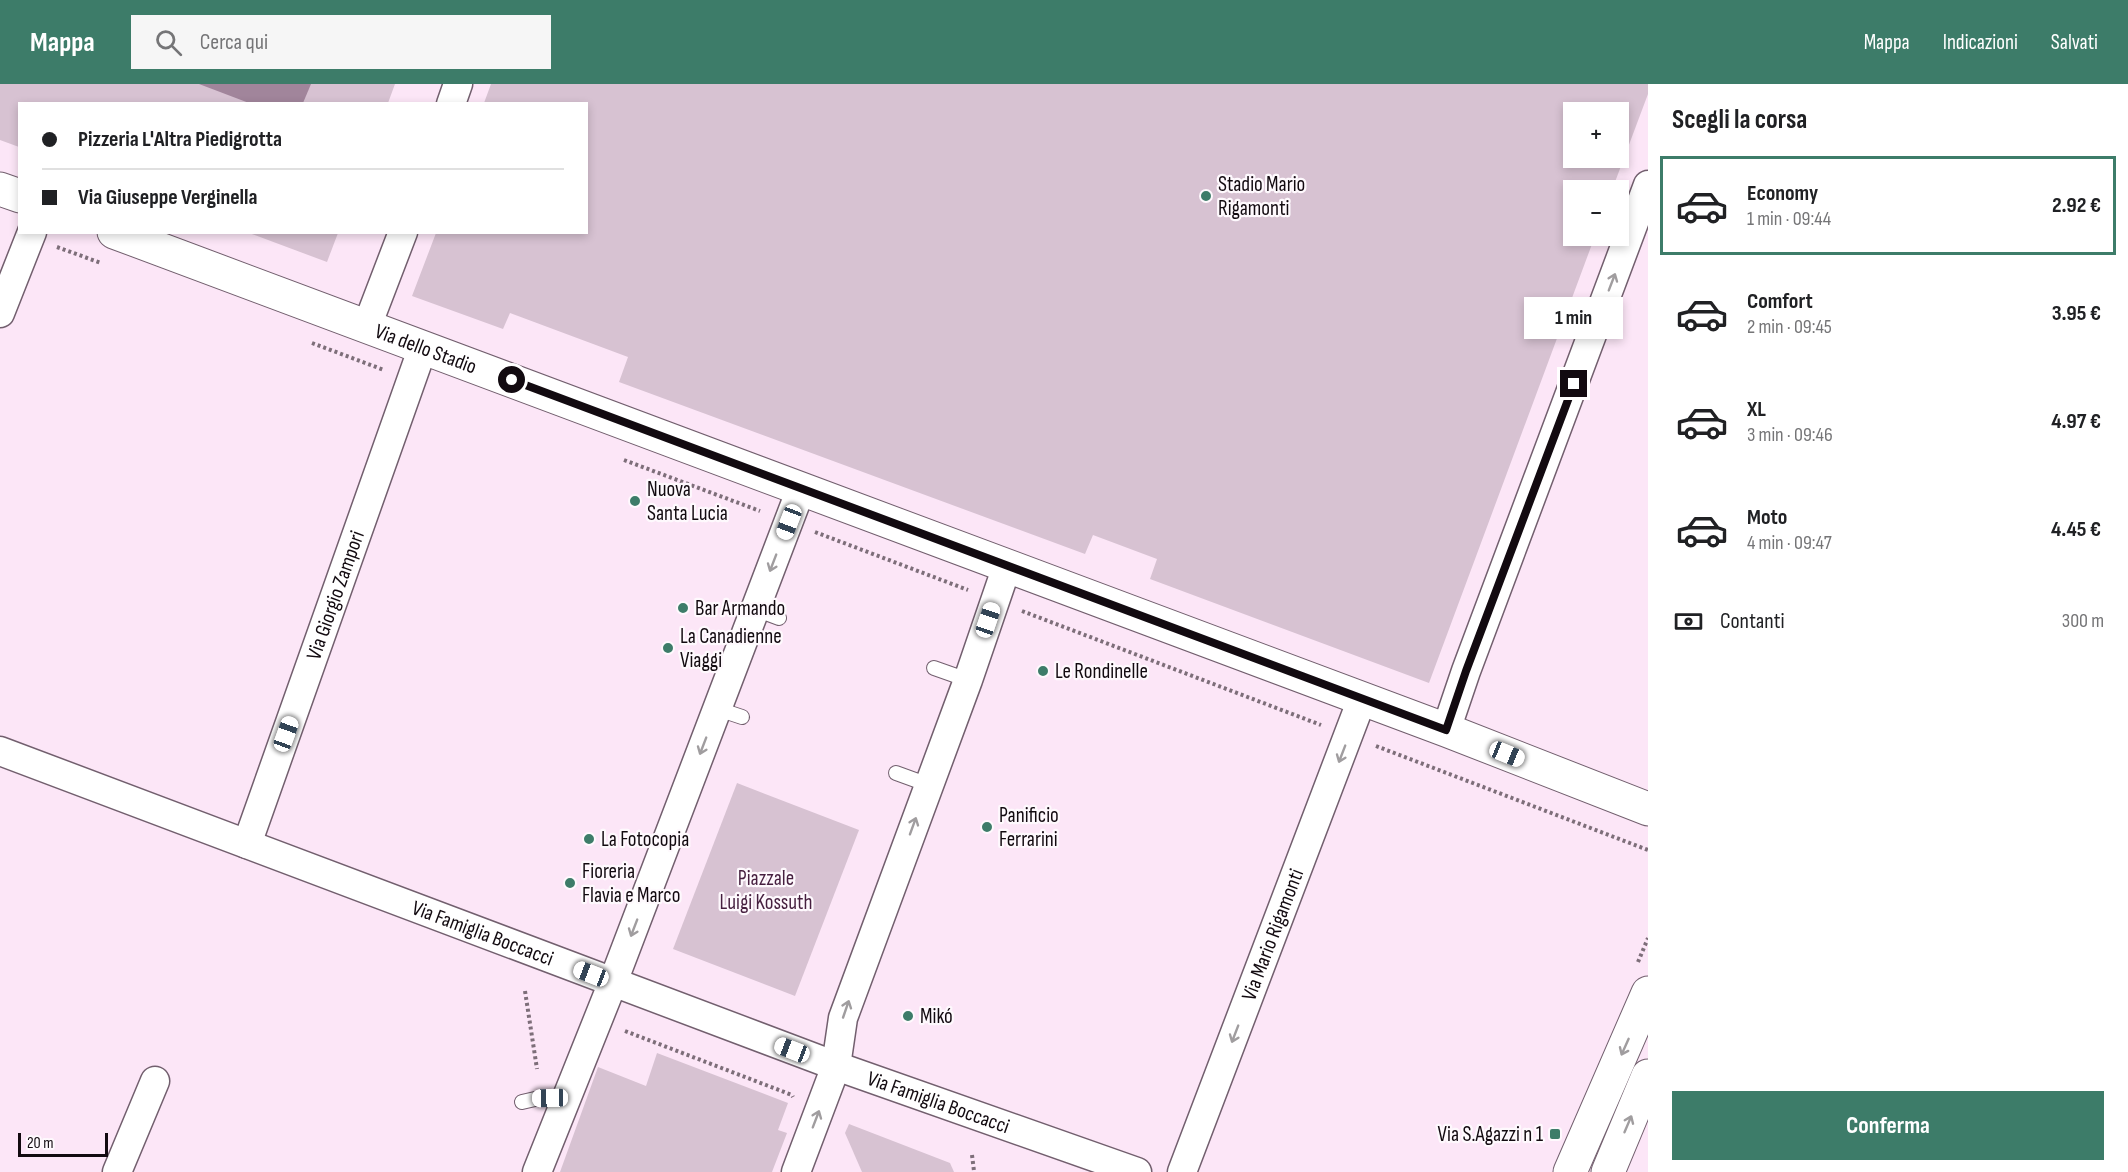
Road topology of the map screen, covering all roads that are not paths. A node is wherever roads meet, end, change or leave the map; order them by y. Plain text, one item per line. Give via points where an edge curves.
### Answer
1 (458, 84) edge
2 (452, 102) edge
3 (1648, 185) edge
4 (0, 189) edge
5 (18, 195) edge
6 (119, 234) edge
7 (402, 234) edge
8 (31, 235) edge
9 (0, 313) edge
10 (367, 326) junction
11 (423, 347) junction
12 (801, 489) junction
13 (1007, 566) junction
14 (934, 668) dead end
15 (968, 681) junction
16 (1362, 699) junction
17 (1446, 730) junction
18 (0, 751) edge
19 (896, 773) dead end
20 (928, 785) junction
21 (1648, 809) edge
22 (247, 844) junction
23 (613, 982) junction
24 (1648, 993) edge
25 (836, 1066) junction
26 (1648, 1076) edge
27 (155, 1081) dead end
28 (567, 1098) junction
29 (522, 1102) dead end
30 (117, 1172) edge
31 (537, 1172) edge
32 (796, 1172) edge
33 (1137, 1172) edge
34 (1182, 1172) edge
35 (1570, 1172) edge
36 (1608, 1172) edge

1 - 2 street
17 -> 3 street
4 - 5 street
6 - 10 street, Via dello Stadio
7 - 10 street
8 - 9 street
10 - 11 street, Via dello Stadio
11 - 12 street, Via dello Stadio
11 - 22 street, Via Giorgio Zampori
12 - 13 street, Via dello Stadio
12 -> 23 street via 767,613 730,713
13 - 15 street
13 - 16 street, Via dello Stadio
14 - 15 lane
15 - 20 street
16 - 17 street, Via dello Stadio
16 -> 34 street, Via Mario Rigamonti
17 - 21 street, Via dello Stadio
18 - 22 street, Via Famiglia Boccacci
19 - 20 lane
25 -> 20 street via 843,1018
22 - 23 street, Via Famiglia Boccacci
23 - 25 street, Via Famiglia Boccacci
23 - 28 street
24 -> 35 street
32 -> 25 street
25 - 33 street, Via Famiglia Boccacci
36 -> 26 street
27 - 30 street
28 - 29 lane
28 - 31 street

